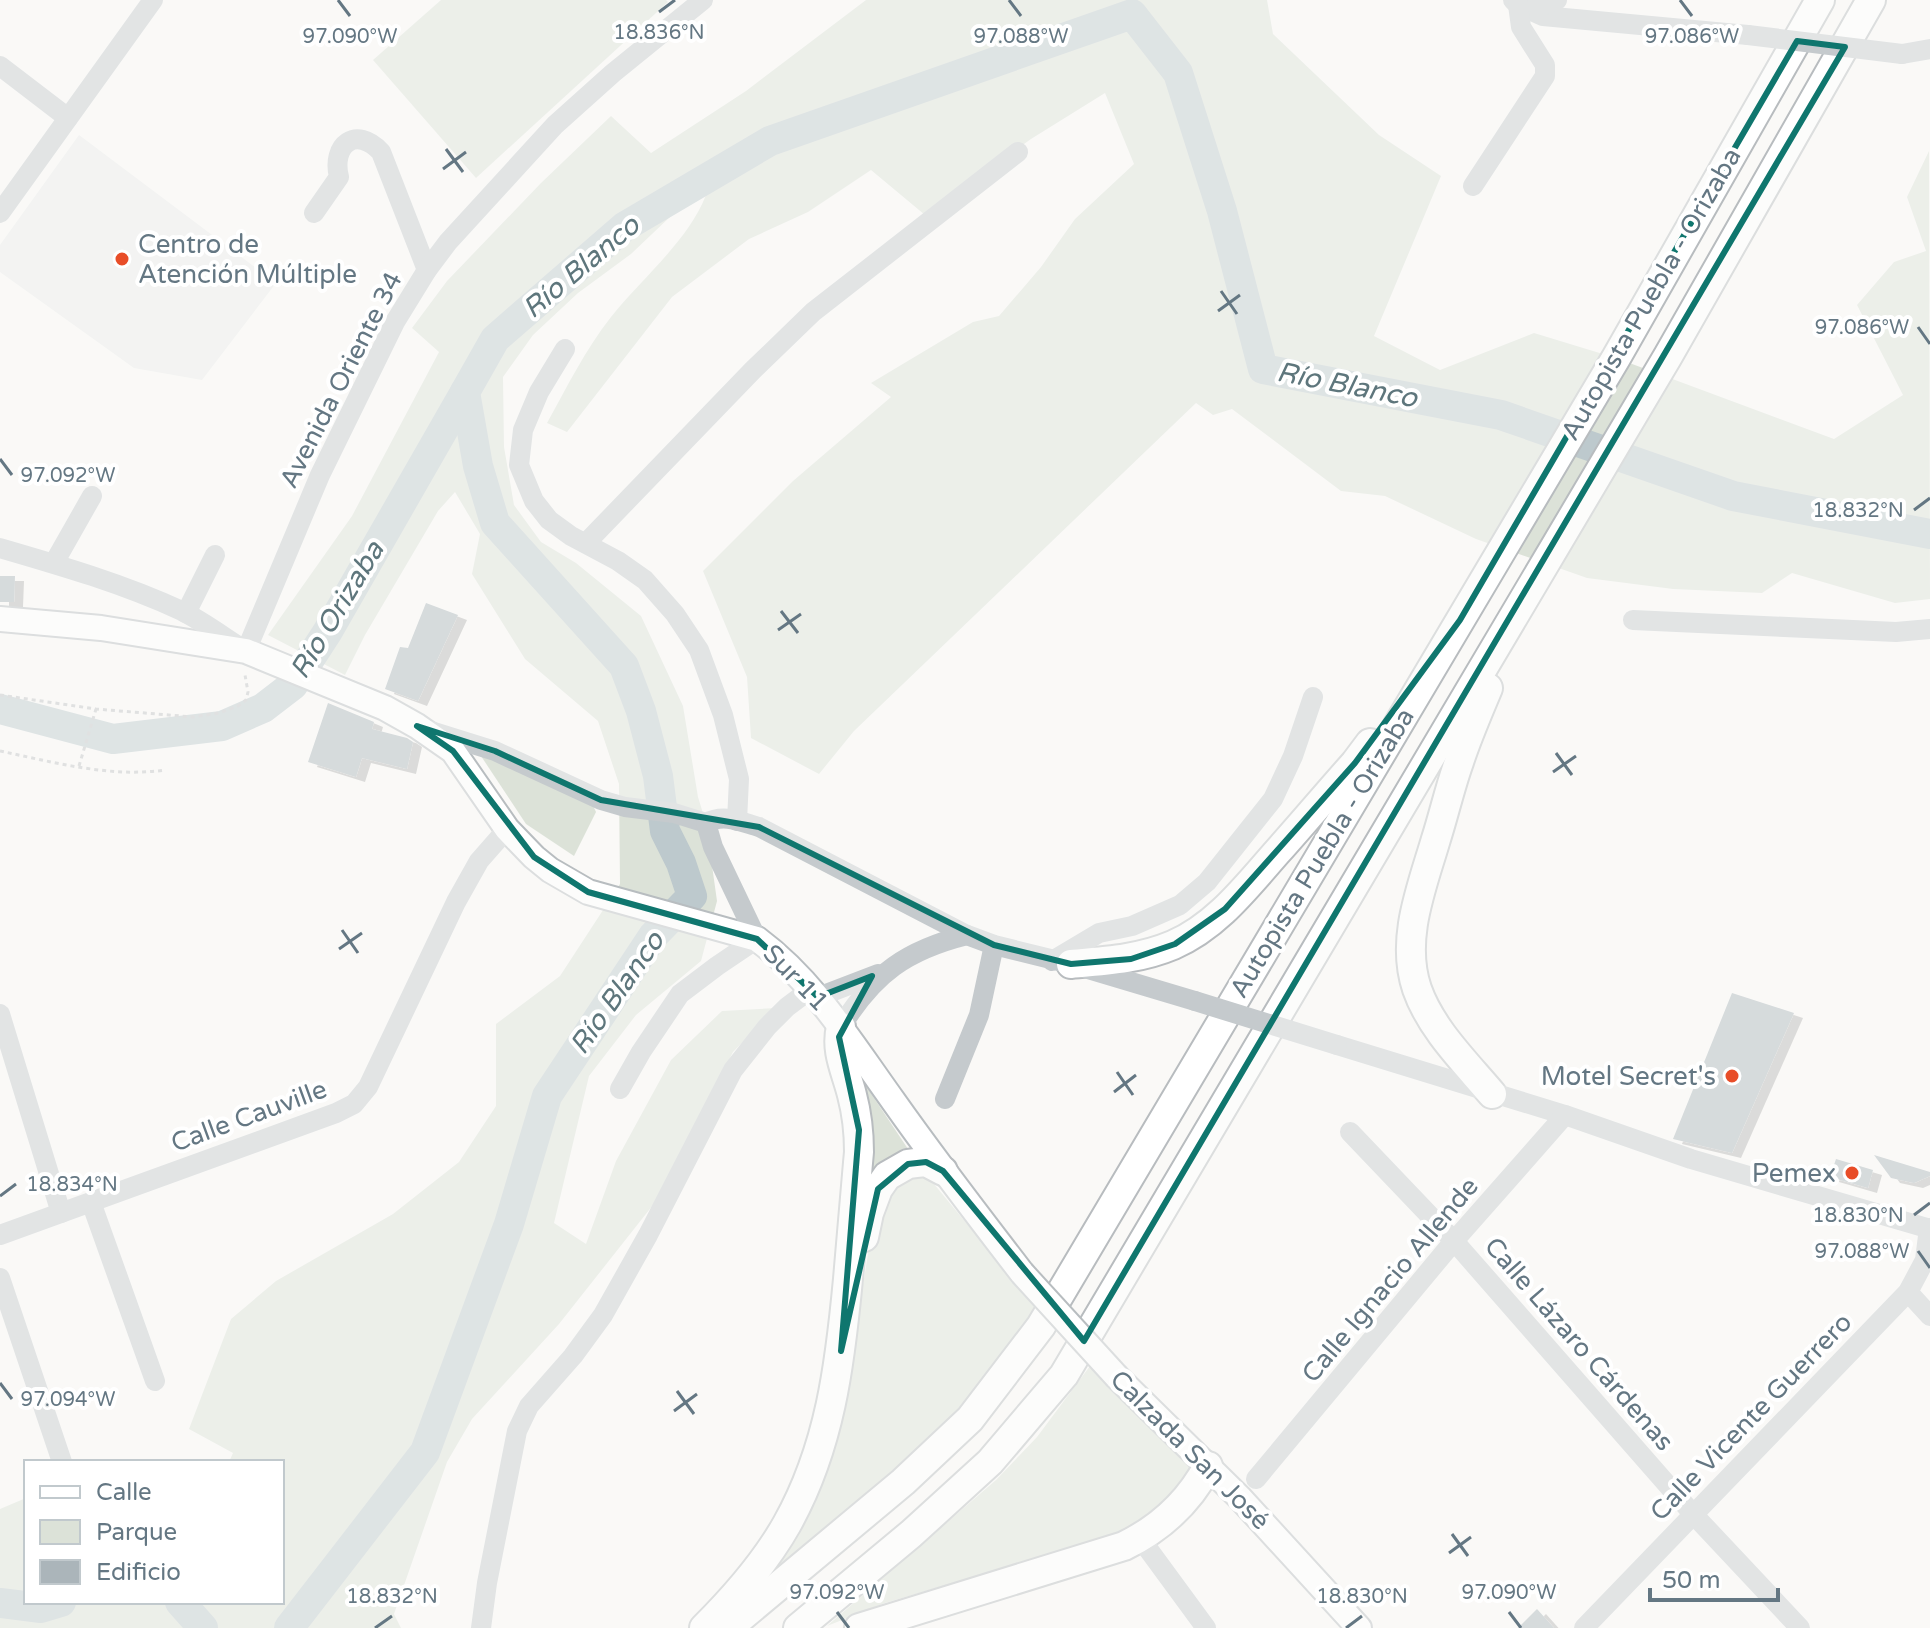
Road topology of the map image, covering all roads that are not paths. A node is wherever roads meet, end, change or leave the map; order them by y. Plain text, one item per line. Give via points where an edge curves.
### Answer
1 (153, 0) edge
2 (703, 0) edge
3 (1557, 0) edge
4 (1820, 0) edge
5 (1871, 0) edge
6 (1520, 5) edge
7 (1930, 49) edge
8 (0, 66) edge
9 (68, 118) junction
10 (1018, 152) dead end
11 (1473, 186) dead end
12 (0, 213) edge
13 (314, 213) dead end
14 (427, 270) junction
15 (565, 349) dead end
16 (92, 496) dead end
17 (586, 543) junction
18 (0, 548) edge
19 (215, 555) dead end
20 (54, 563) junction
21 (1517, 612) junction
22 (186, 613) junction
23 (0, 619) edge
24 (1460, 620) junction
25 (1633, 620) dead end
26 (1930, 629) edge
27 (247, 651) junction
28 (1313, 697) dead end
29 (417, 726) junction
30 (737, 821) junction
31 (704, 822) junction
32 (507, 829) junction
33 (967, 935) junction
34 (757, 939) junction
35 (994, 945) junction
36 (1061, 963) junction
37 (886, 972) junction
38 (814, 993) junction
39 (0, 1014) edge
40 (841, 1027) junction
41 (620, 1089) dead end
42 (1492, 1094) junction
43 (945, 1099) dead end
44 (1565, 1115) junction
45 (1350, 1132) dead end
46 (943, 1171) junction
47 (91, 1202) junction
48 (61, 1213) junction
49 (1930, 1229) edge
50 (0, 1235) edge
51 (1454, 1241) junction
52 (1022, 1273) joint
53 (0, 1278) edge
54 (1908, 1292) junction
55 (1930, 1316) edge
56 (841, 1351) junction
57 (155, 1381) dead end
58 (61, 1460) edge
59 (1208, 1466) junction
60 (1256, 1479) dead end
61 (1693, 1514) junction
62 (1140, 1538) junction
63 (481, 1628) edge
64 (704, 1628) edge
65 (728, 1628) edge
66 (798, 1628) edge
67 (859, 1628) edge
68 (1206, 1628) edge
69 (1359, 1628) edge
70 (1584, 1628) edge
71 (1800, 1628) edge

1 - 9 street
2 - 14 street, Avenida Oriente 34 via 555,125
3 - 6 street
4 - 24 highway, Autopista Puebla - Orizaba
5 - 21 highway, Autopista Puebla - Orizaba
6 - 7 street, bridge via 1543,16 1902,54
6 - 11 street via 1521,27 1545,65 1545,76
8 - 9 street
9 - 12 street
10 - 17 street via 813,312
13 - 14 street via 339,177 339,152 348,142 372,142 381,152
14 - 27 street, Avenida Oriente 34 via 395,322 320,475
15 - 17 street via 523,430 519,465 534,501 549,520
16 - 20 street
17 - 30 street via 645,580 699,650 739,779
18 - 20 street
19 - 22 street
20 - 22 street
21 - 42 highway via 1458,763 1414,914 1412,945 1416,987 1424,1005
21 - 66 highway, Autopista Puebla - Orizaba via 1064,1375 990,1462
22 - 27 street
23 - 27 main road, Sur 11 via 101,628
24 - 36 highway via 1355,763 1209,924 1175,944 1131,959
24 - 65 highway, Autopista Puebla - Orizaba via 1041,1326 970,1419
25 - 26 street via 1896,632
27 - 29 main road, Sur 11
28 - 36 street via 1273,799 1207,882 1180,905 1132,926 1099,933
29 - 31 street via 495,751 601,800
29 - 32 main road, Sur 11 via 453,751
30 - 31 street via 726,817
30 - 33 street via 759,827
31 - 34 street
32 - 34 main road, Sur 11 via 550,870 588,892
32 - 47 street, Calle Cauville via 471,875 368,1087 354,1104
33 - 35 street
33 - 37 street via 911,955
34 - 38 main road, Sur 11
34 - 41 street via 680,994
35 - 36 street
35 - 43 street via 979,1015
36 - 42 street, bridge
37 - 38 street
37 - 40 street
38 - 40 main road, Sur 11
38 - 63 street via 787,1007 733,1070 603,1315 529,1406 517,1431
39 - 48 street
40 - 46 main road, Sur 11
40 - 56 highway via 838,1046 859,1130
42 - 44 street
44 - 49 street via 1691,1159
44 - 51 street, Calle Ignacio Allende
45 - 51 street, Calle Lázaro Cárdenas
46 - 52 main road, Sur 11
46 - 56 highway via 926,1162 908,1164 887,1176 878,1189
47 - 48 street, Calle Cauville
47 - 57 street
48 - 50 street, Calle Cauville
49 - 54 street, Calle Vicente Guerrero via 1925,1260
51 - 60 street, Calle Ignacio Allende
51 - 61 street, Calle Lázaro Cárdenas
52 - 59 main road, Calzada San José, bridge
53 - 58 street
54 - 55 street
54 - 61 street, Calle Vicente Guerrero
56 - 64 highway via 829,1418 787,1525
59 - 62 highway via 1186,1501
59 - 69 main road, Calzada San José
61 - 70 street, Calle Vicente Guerrero
61 - 71 street, Calle Lázaro Cárdenas
62 - 67 highway via 1101,1555
62 - 68 street

